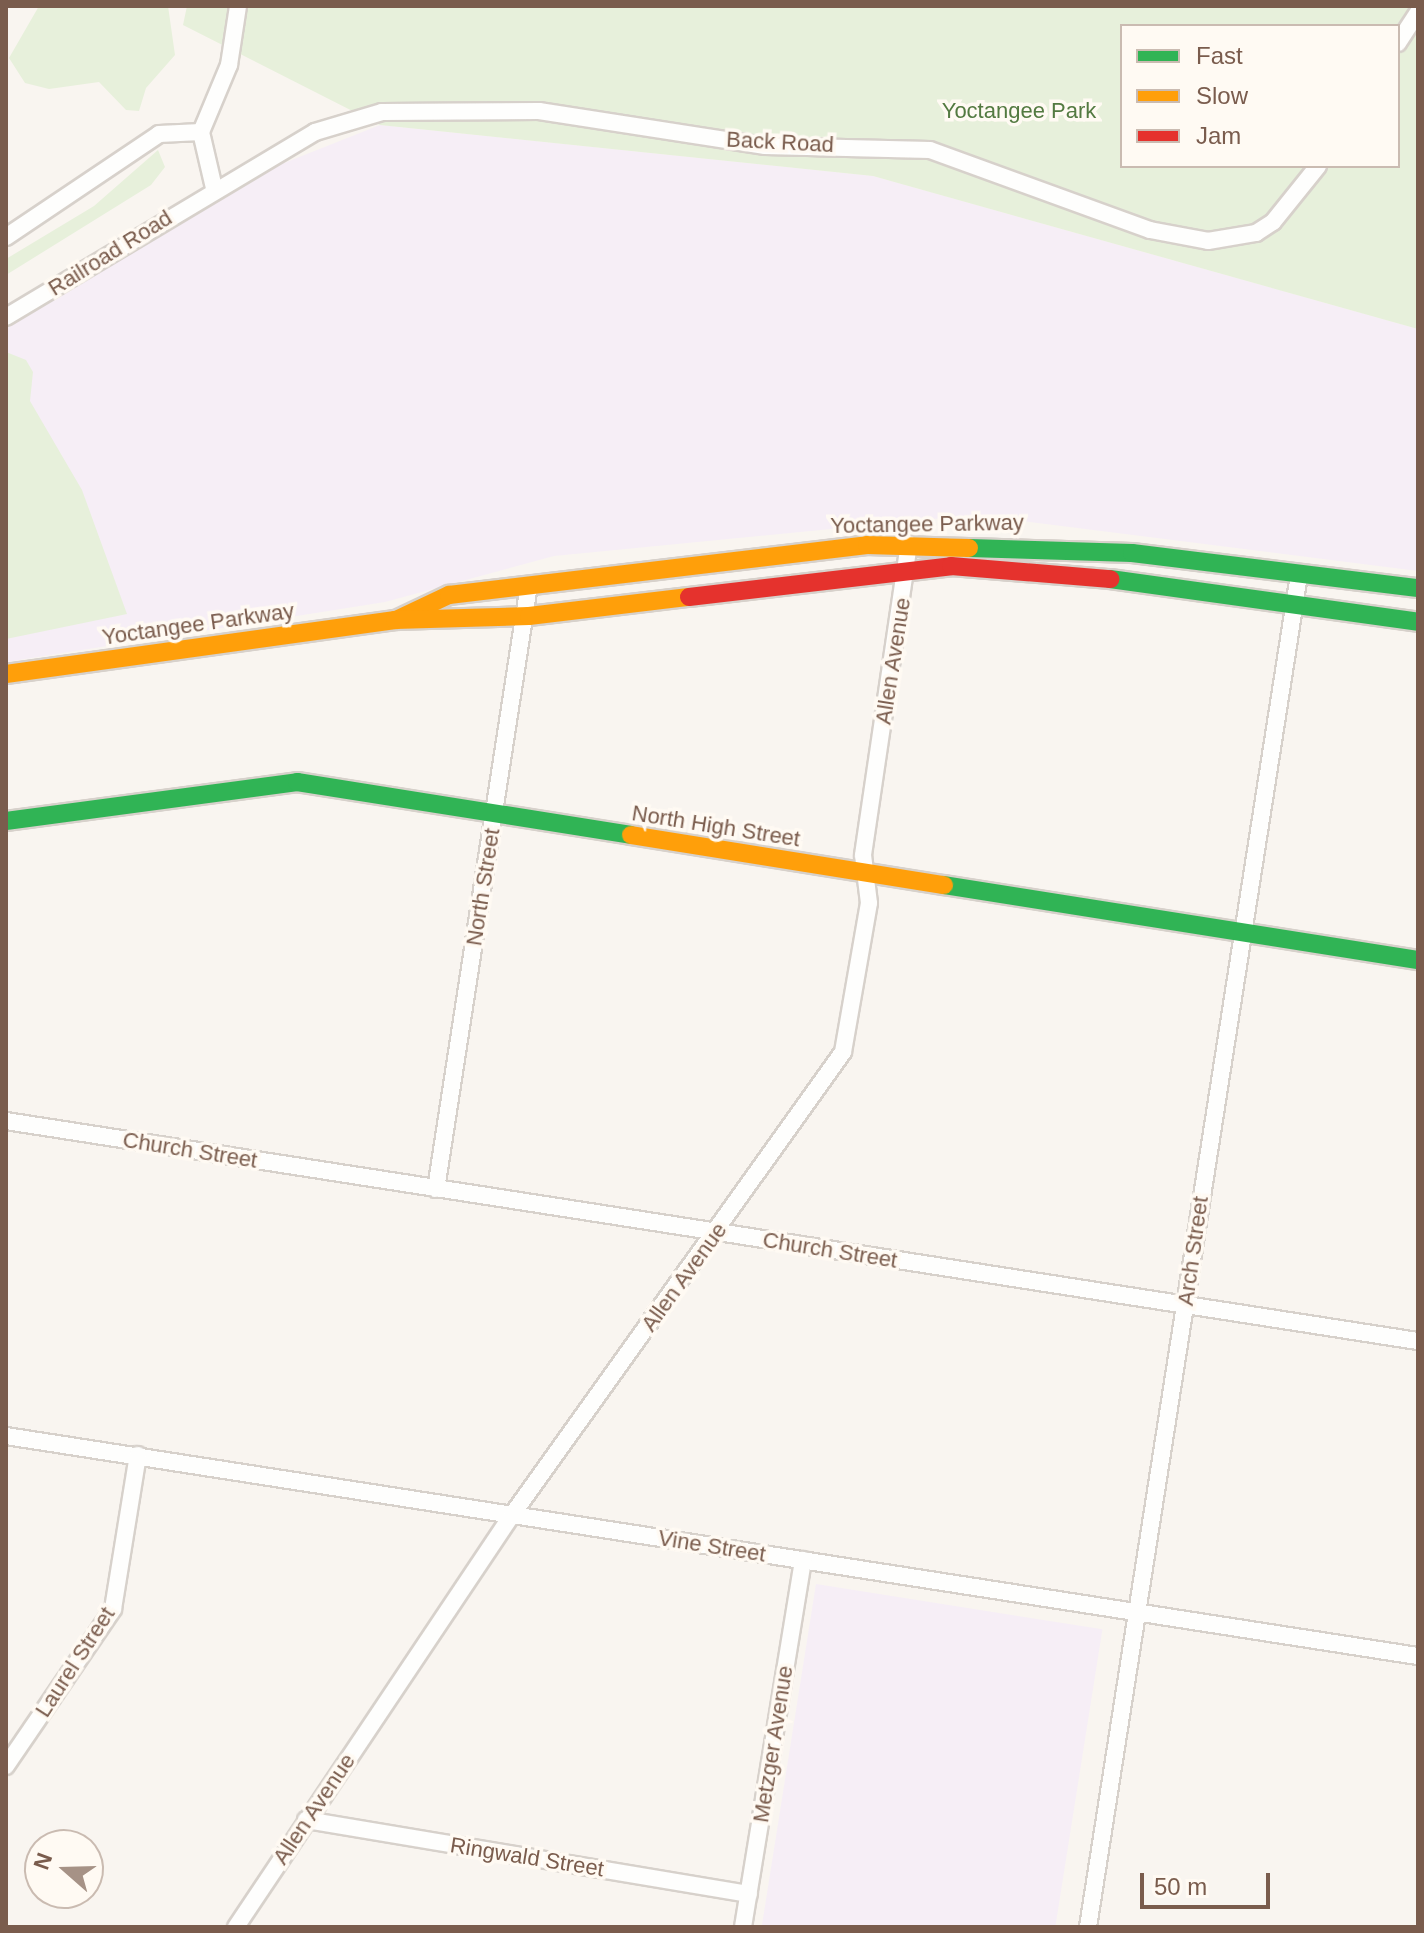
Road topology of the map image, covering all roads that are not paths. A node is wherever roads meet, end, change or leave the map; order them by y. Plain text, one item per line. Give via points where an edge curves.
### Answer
1 (238, 6) edge
2 (1418, 12) edge
3 (1400, 40) edge
4 (201, 132) junction
5 (1316, 168) edge
6 (214, 188) junction
7 (6, 237) edge
8 (6, 317) edge
9 (909, 544) junction
10 (906, 575) junction
11 (1299, 575) junction
12 (529, 585) junction
13 (1418, 588) edge
14 (1295, 602) junction
15 (529, 616) junction
16 (395, 620) junction
17 (1418, 622) edge
18 (6, 674) edge
19 (494, 813) junction
20 (6, 821) edge
21 (865, 875) junction
22 (1239, 929) junction
23 (1418, 960) edge
24 (6, 1121) edge
25 (436, 1189) junction
26 (717, 1233) junction
27 (1186, 1306) junction
28 (1418, 1341) edge
29 (6, 1436) edge
30 (138, 1455) junction
31 (512, 1515) junction
32 (803, 1560) junction
33 (1135, 1615) junction
34 (1418, 1656) edge
35 (6, 1766) edge
36 (306, 1820) junction
37 (749, 1894) junction
38 (236, 1927) edge
39 (743, 1927) edge
40 (1088, 1927) edge

1 - 4 street via 229,65
2 - 3 street
4 - 6 street
4 - 7 street via 159,134
5 - 6 street, Back Road via 1273,222 1256,233 1208,241 1150,230 930,150 765,146 582,114 426,108 315,132
6 - 8 street, Railroad Road
9 - 10 street, Allen Avenue
9 - 11 street, Yoctangee Parkway via 1117,551
9 - 12 street, Yoctangee Parkway
10 - 14 street, Yoctangee Parkway via 1010,566
10 - 15 street, Yoctangee Parkway
10 - 21 street, Allen Avenue
11 - 13 street, Yoctangee Parkway
11 - 14 street, Arch Street
12 - 15 street, North Street
12 - 16 street, Yoctangee Parkway via 449,595
14 - 17 street, Yoctangee Parkway
14 - 22 street, Arch Street
15 - 16 street, Yoctangee Parkway
15 - 19 street, North Street
16 - 18 street, Yoctangee Parkway
19 - 20 street, North High Street via 297,782
19 - 21 street, North High Street
19 - 25 street, North Street
21 - 22 street, North High Street
21 - 26 street, Allen Avenue via 869,903 843,1052
22 - 23 street, North High Street
22 - 27 street, Arch Street
24 - 25 street, Church Street
25 - 26 street, Church Street
26 - 27 street, Church Street
26 - 31 street, Allen Avenue
27 - 28 street, Church Street
27 - 33 street, Arch Street
29 - 30 street, Vine Street
30 - 31 street, Vine Street
30 - 35 street, Laurel Street via 113,1609
31 - 32 street, Vine Street
31 - 36 street, Allen Avenue
32 - 33 street, Vine Street
32 - 37 street, Metzger Avenue
33 - 34 street, Vine Street
33 - 40 street, Arch Street
36 - 37 street, Ringwald Street
36 - 38 street, Allen Avenue
37 - 39 street, Metzger Avenue

